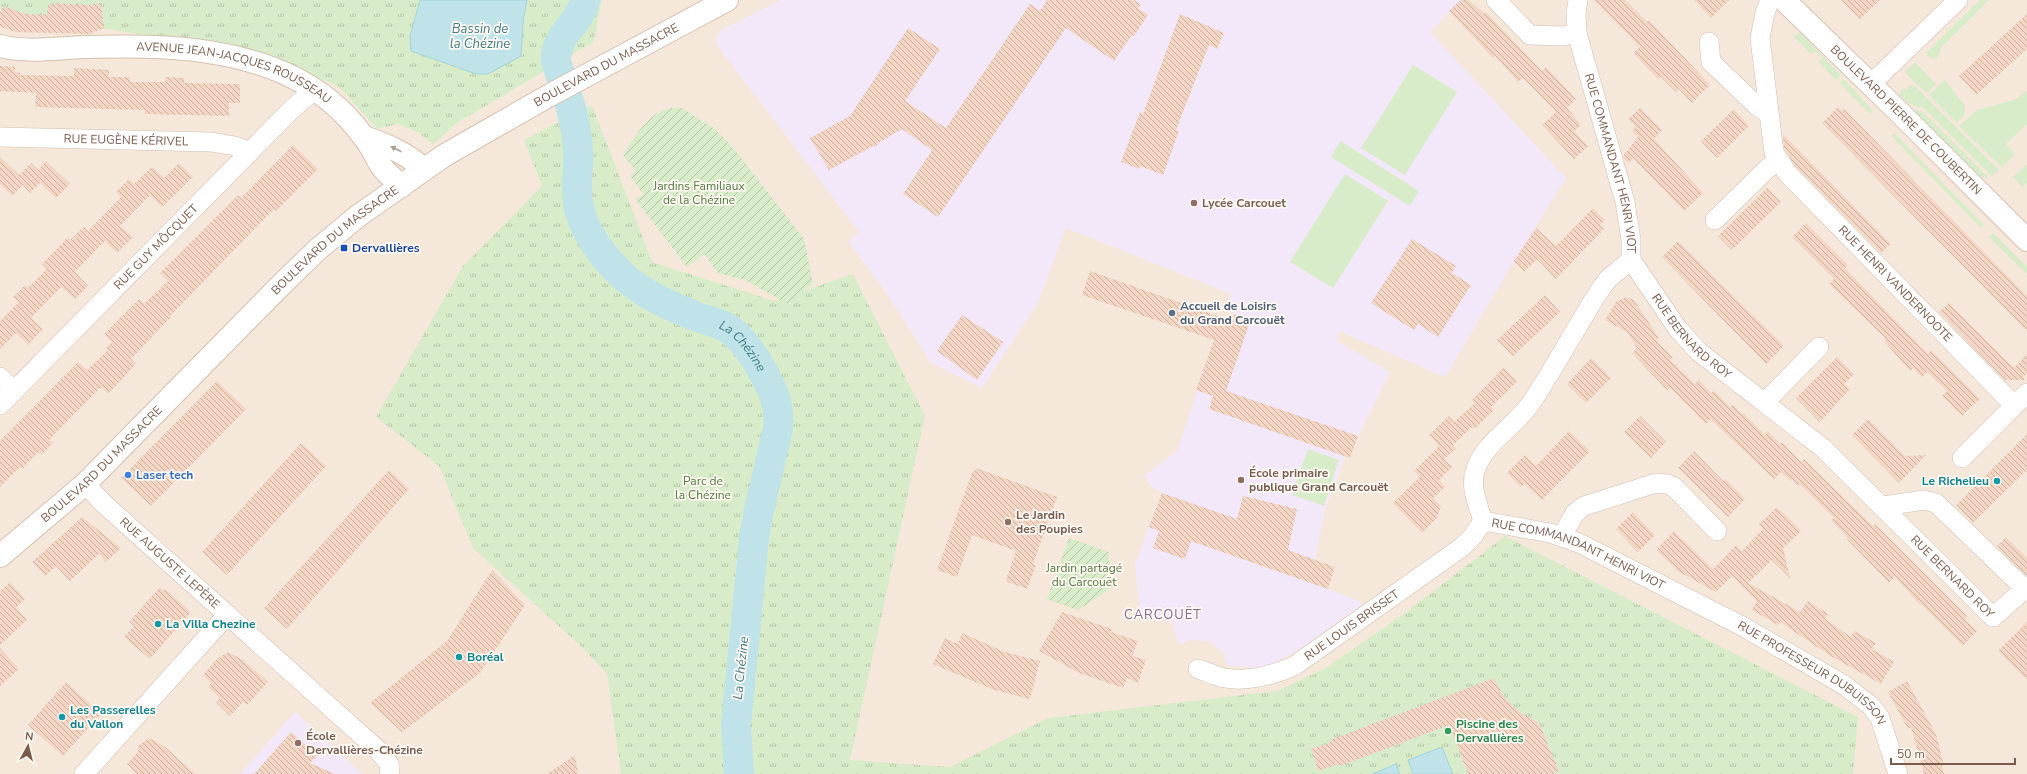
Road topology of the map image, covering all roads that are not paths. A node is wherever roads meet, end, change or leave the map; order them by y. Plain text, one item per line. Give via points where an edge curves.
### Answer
1 (727, 0) edge
2 (1496, 0) edge
3 (1578, 0) edge
4 (1770, 0) edge
5 (1784, 0) edge
6 (1958, 0) edge
7 (1577, 33) junction
8 (0, 34) edge
9 (1709, 42) dead end
10 (0, 46) edge
11 (86, 47) junction
12 (1871, 84) junction
13 (314, 90) junction
14 (1769, 114) junction
15 (0, 137) edge
16 (364, 137) junction
17 (250, 152) junction
18 (1778, 161) junction
19 (424, 169) junction
20 (402, 186) junction
21 (1715, 220) dead end
22 (2027, 240) edge
23 (1631, 260) junction
24 (1819, 347) dead end
25 (0, 377) edge
26 (14, 390) junction
27 (2021, 399) edge
28 (1765, 402) junction
29 (0, 405) edge
30 (1962, 458) dead end
31 (85, 484) junction
32 (1884, 506) junction
33 (1483, 521) junction
34 (1716, 531) dead end
35 (1562, 536) junction
36 (0, 556) edge
37 (2026, 590) edge
38 (1713, 611) joint
39 (228, 615) junction
40 (1198, 669) dead end
41 (84, 774) edge
42 (390, 774) edge
43 (1898, 774) edge

1 - 19 street, BOULEVARD DU MASSACRE via 550,95
2 - 7 street via 1530,35 1563,36
3 - 7 street, RUE COMMANDANT HENRI VIOT
4 - 14 street, RUE HENRI VANDERNOOTE via 1760,38
5 - 12 street, BOULEVARD PIERRE DE COUBERTIN
6 - 12 street
7 - 23 street, RUE COMMANDANT HENRI VIOT via 1625,202 1631,240
8 - 11 street, AVENUE JEAN-JACQUES ROUSSEAU
9 - 14 street via 1711,62 1757,106
10 - 11 street, AVENUE JEAN-JACQUES ROUSSEAU via 14,50
11 - 13 street, AVENUE JEAN-JACQUES ROUSSEAU via 177,49 223,54 268,66
12 - 22 street, BOULEVARD PIERRE DE COUBERTIN
13 - 16 street, AVENUE JEAN-JACQUES ROUSSEAU via 332,103
13 - 17 street, RUE GUY MÔCQUET
14 - 18 street, RUE HENRI VANDERNOOTE via 1774,153
15 - 17 street, RUE EUGÈNE KÉRIVEL via 211,142 235,146
19 -> 16 street, AVENUE JEAN-JACQUES ROUSSEAU via 407,154
16 - 20 street, AVENUE JEAN-JACQUES ROUSSEAU via 382,168
17 - 26 street, RUE GUY MÔCQUET
18 - 21 street
18 - 27 street, RUE HENRI VANDERNOOTE via 1793,180
19 - 20 street, BOULEVARD DU MASSACRE
20 - 31 street, BOULEVARD DU MASSACRE via 358,216 317,250
23 - 28 street, RUE BERNARD ROY via 1691,345 1711,363
23 - 33 street, RUE COMMANDANT HENRI VIOT via 1602,287 1523,414 1491,445 1478,464 1474,490
24 - 28 street
25 - 26 street
26 - 29 street, RUE GUY MÔCQUET
27 - 30 street
28 - 32 street, RUE BERNARD ROY via 1823,448
31 - 36 street, BOULEVARD DU MASSACRE
31 - 39 street, RUE AUGUSTE LEPÈRE
32 - 37 street, RUE BERNARD ROY via 1924,500 1936,503
32 - 37 street, RUE BERNARD ROY via 1993,617
33 - 35 street, RUE COMMANDANT HENRI VIOT
33 - 40 street, RUE LOUIS BRISSET via 1462,548 1294,666 1263,677 1246,678 1225,678
34 - 35 street via 1674,487 1656,483 1584,506 1575,513
35 - 38 street, RUE COMMANDANT HENRI VIOT
38 - 43 street, RUE PROFESSEUR DUBUISSON via 1844,685 1864,700 1876,712 1884,726
39 - 41 street
39 - 42 street, RUE AUGUSTE LEPÈRE via 378,750 389,764

